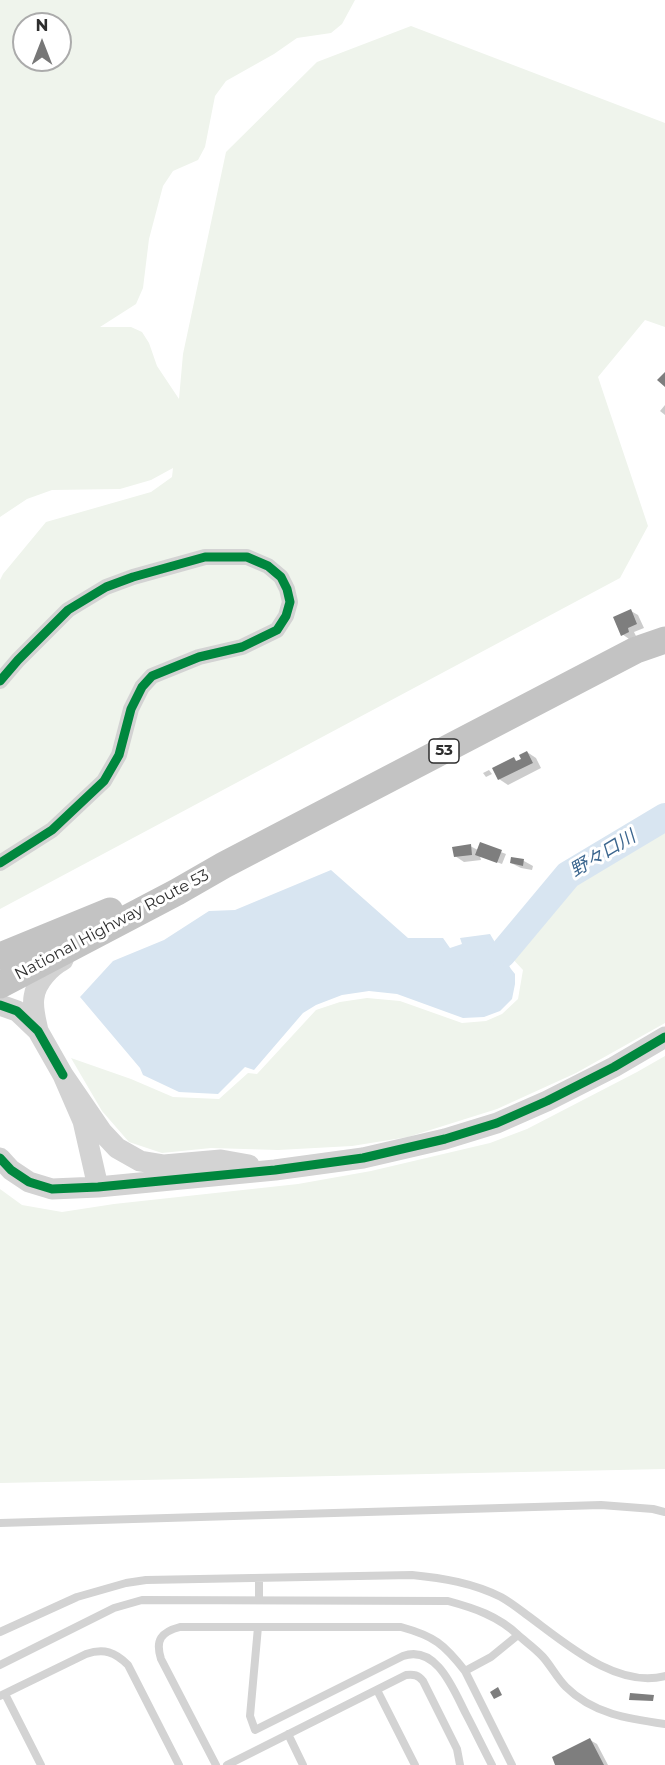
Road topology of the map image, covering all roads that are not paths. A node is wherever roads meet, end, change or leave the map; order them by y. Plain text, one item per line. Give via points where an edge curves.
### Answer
1 (665, 640) edge
2 (0, 681) edge
3 (0, 863) edge
4 (224, 865) junction
5 (177, 892) junction
6 (0, 956) edge
7 (0, 986) edge
8 (0, 1005) edge
9 (38, 1031) junction
10 (665, 1037) edge
11 (63, 1076) junction
12 (0, 1158) edge
13 (275, 1170) junction
14 (98, 1187) junction
15 (665, 1512) edge
16 (0, 1523) edge
17 (259, 1578) junction
18 (259, 1599) junction
19 (258, 1627) junction
20 (0, 1632) edge
21 (518, 1635) junction
22 (0, 1665) edge
23 (465, 1671) junction
24 (665, 1676) edge
25 (376, 1690) junction
26 (2, 1695) edge
27 (665, 1724) edge
28 (288, 1734) junction
29 (41, 1765) edge
30 (179, 1765) edge
31 (216, 1765) edge
32 (227, 1765) edge
33 (303, 1765) edge
34 (415, 1765) edge
35 (460, 1765) edge
36 (492, 1765) edge
37 (512, 1765) edge

1 - 4 highway, National Highway Route 53 / 53 via 636,651
2 - 3 street via 68,610 106,587 133,577 205,557 247,557 268,566 281,577 287,589 290,602 277,630 242,647 199,657 152,676 131,709 119,754 104,782 51,830
4 - 5 highway, National Highway Route 53 / 53
4 - 6 highway, National Highway Route 53 / 53
5 - 7 highway, National Highway Route 53 / 53
5 - 9 street via 120,931 56,964 41,979 34,997
8 - 9 street via 16,1011
9 - 11 street
10 - 13 street via 585,1082 497,1124 363,1158
11 - 13 street via 117,1148 140,1161 164,1165 221,1160
11 - 14 street via 83,1121
12 - 14 street via 29,1182 51,1189
13 - 14 street
15 - 16 lane via 601,1505
17 - 18 lane
17 - 20 lane via 126,1583 77,1597
17 - 24 lane via 412,1575 465,1583 504,1598 612,1671 645,1678
18 - 21 lane via 448,1601 505,1623
18 - 22 lane via 128,1603
19 - 23 lane via 400,1627 435,1640
19 - 31 lane via 180,1627 162,1635 159,1643 161,1659
19 - 36 lane via 250,1716 255,1730 402,1656 417,1654 446,1676
21 - 23 lane via 491,1657
21 - 27 lane via 541,1654 579,1699 626,1718
23 - 37 lane
25 - 28 lane
25 - 34 lane
25 - 35 lane via 412,1674 418,1676 457,1749
26 - 29 lane
26 - 30 lane via 96,1650 114,1654 128,1665
28 - 32 lane
28 - 33 lane

